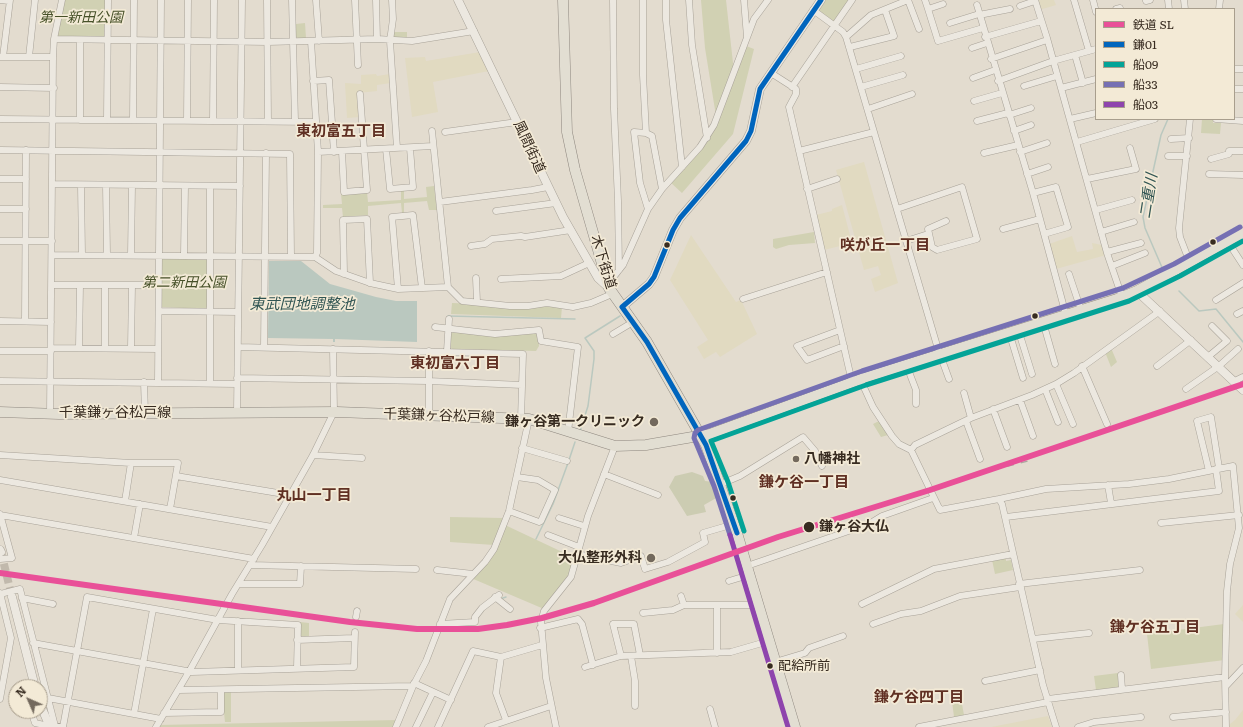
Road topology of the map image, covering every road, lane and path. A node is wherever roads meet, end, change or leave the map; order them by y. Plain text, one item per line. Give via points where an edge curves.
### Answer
1 (0, 0) edge
2 (36, 0) edge
3 (62, 0) edge
4 (108, 0) edge
5 (134, 0) edge
6 (161, 0) edge
7 (188, 0) edge
8 (214, 0) edge
9 (242, 0) edge
10 (267, 0) edge
11 (292, 0) edge
12 (316, 0) edge
13 (355, 0) edge
14 (376, 0) edge
15 (392, 0) edge
16 (458, 0) edge
17 (563, 0) edge
18 (613, 0) edge
19 (643, 0) edge
20 (666, 0) edge
21 (689, 0) edge
22 (744, 0) edge
23 (768, 0) edge
24 (821, 0) edge
25 (852, 0) edge
26 (908, 0) edge
27 (925, 0) edge
28 (1035, 0) edge
29 (1074, 0) edge
30 (9, 1) edge
31 (943, 4) dead end
32 (977, 5) dead end
33 (1020, 6) dead end
34 (928, 9) junction
35 (1010, 9) dead end
36 (813, 10) junction
37 (885, 10) junction
38 (979, 14) junction
39 (1041, 21) junction
40 (950, 23) dead end
41 (835, 26) junction
42 (919, 28) dead end
43 (983, 28) junction
44 (474, 31) junction
45 (747, 37) junction
46 (846, 37) junction
47 (54, 39) junction
48 (108, 39) junction
49 (80, 40) junction
50 (134, 40) junction
51 (161, 40) junction
52 (357, 40) junction
53 (377, 40) junction
54 (986, 40) junction
55 (1047, 40) junction
56 (187, 41) junction
57 (214, 41) junction
58 (241, 41) junction
59 (311, 41) junction
60 (319, 41) junction
61 (390, 41) junction
62 (268, 42) junction
63 (294, 42) junction
64 (850, 48) junction
65 (972, 48) dead end
66 (1095, 49) edge
67 (1089, 51) junction
68 (1075, 55) junction
69 (901, 56) dead end
70 (1, 57) edge
71 (29, 57) junction
72 (53, 57) junction
73 (991, 59) junction
74 (1053, 61) junction
75 (358, 65) dead end
76 (856, 69) junction
77 (995, 70) junction
78 (771, 73) junction
79 (903, 75) dead end
80 (1057, 76) junction
81 (973, 78) dead end
82 (1095, 79) edge
83 (313, 81) junction
84 (998, 81) junction
85 (1082, 82) junction
86 (792, 86) junction
87 (1024, 86) dead end
88 (861, 87) junction
89 (0, 88) edge
90 (54, 88) junction
91 (1062, 88) junction
92 (1002, 93) junction
93 (360, 94) dead end
94 (912, 94) dead end
95 (974, 101) dead end
96 (1031, 108) dead end
97 (868, 109) junction
98 (1095, 113) edge
99 (1008, 114) junction
100 (0, 119) edge
101 (1070, 119) junction
102 (53, 120) junction
103 (80, 120) junction
104 (107, 120) junction
105 (133, 120) junction
106 (160, 120) junction
107 (187, 120) junction
108 (1152, 120) edge
109 (1190, 120) edge
110 (1230, 120) edge
111 (214, 121) junction
112 (240, 121) junction
113 (268, 121) junction
114 (295, 121) junction
115 (977, 121) dead end
116 (1243, 121) edge
117 (316, 122) junction
118 (517, 122) junction
119 (1031, 125) dead end
120 (432, 131) dead end
121 (1014, 131) junction
122 (445, 132) dead end
123 (874, 132) junction
124 (646, 133) junction
125 (707, 138) junction
126 (1171, 138) dead end
127 (1189, 138) junction
128 (1077, 142) junction
129 (1047, 143) dead end
130 (1018, 145) junction
131 (433, 146) junction
132 (397, 148) junction
133 (410, 148) junction
134 (1130, 148) dead end
135 (365, 149) junction
136 (386, 149) junction
137 (0, 150) edge
138 (26, 150) junction
139 (52, 151) junction
140 (160, 151) junction
141 (342, 151) junction
142 (799, 151) junction
143 (1243, 151) edge
144 (240, 152) junction
145 (318, 152) junction
146 (334, 152) junction
147 (1020, 152) junction
148 (266, 153) junction
149 (984, 153) dead end
150 (1168, 156) dead end
151 (1187, 156) junction
152 (1211, 159) dead end
153 (682, 167) junction
154 (1048, 167) dead end
155 (1027, 174) junction
156 (1209, 174) dead end
157 (1243, 175) edge
158 (0, 179) edge
159 (837, 179) dead end
160 (1087, 179) junction
161 (26, 180) junction
162 (53, 184) junction
163 (81, 184) junction
164 (106, 185) junction
165 (132, 185) junction
166 (160, 185) junction
167 (185, 186) junction
168 (210, 186) junction
169 (240, 186) junction
170 (548, 187) junction
171 (662, 189) junction
172 (808, 189) junction
173 (1033, 193) junction
174 (1132, 200) dead end
175 (440, 202) junction
176 (556, 203) junction
177 (0, 209) edge
178 (26, 209) junction
179 (648, 209) junction
180 (897, 210) junction
181 (1096, 210) junction
182 (496, 211) dead end
183 (1040, 219) junction
184 (946, 221) dead end
185 (1134, 222) dead end
186 (1003, 229) dead end
187 (571, 230) junction
188 (1101, 232) junction
189 (1243, 233) edge
190 (928, 234) junction
191 (1044, 234) junction
192 (0, 241) edge
193 (26, 241) junction
194 (52, 241) junction
195 (906, 241) junction
196 (1141, 243) dead end
197 (471, 246) dead end
198 (1230, 246) dead end
199 (1107, 252) junction
200 (1145, 253) dead end
201 (52, 255) junction
202 (82, 255) junction
203 (107, 255) junction
204 (131, 255) junction
205 (184, 255) junction
206 (159, 256) junction
207 (209, 256) junction
208 (239, 256) junction
209 (265, 256) junction
210 (291, 257) junction
211 (315, 257) junction
212 (589, 263) junction
213 (1190, 263) junction
214 (1243, 264) edge
215 (1112, 266) junction
216 (619, 270) junction
217 (827, 272) junction
218 (344, 274) junction
219 (1069, 274) dead end
220 (476, 278) dead end
221 (501, 279) dead end
222 (370, 283) junction
223 (1243, 283) edge
224 (52, 285) junction
225 (80, 285) junction
226 (105, 285) junction
227 (132, 285) junction
228 (159, 285) junction
229 (448, 287) junction
230 (422, 288) junction
231 (398, 289) junction
232 (610, 289) junction
233 (1140, 294) dead end
234 (1122, 297) junction
235 (743, 300) dead end
236 (1216, 300) dead end
237 (477, 302) junction
238 (622, 307) junction
239 (1081, 310) junction
240 (159, 311) junction
241 (1160, 311) junction
242 (209, 312) junction
243 (238, 312) junction
244 (1066, 314) junction
245 (449, 319) dead end
246 (0, 321) edge
247 (25, 321) junction
248 (52, 322) junction
249 (633, 322) junction
250 (1043, 322) junction
251 (1212, 326) dead end
252 (434, 327) dead end
253 (450, 329) junction
254 (840, 330) junction
255 (1014, 331) junction
256 (613, 334) dead end
257 (1191, 340) junction
258 (844, 346) junction
259 (79, 347) junction
260 (105, 347) junction
261 (238, 347) junction
262 (264, 347) junction
263 (131, 348) junction
264 (158, 349) junction
265 (333, 349) junction
266 (1238, 349) dead end
267 (51, 350) junction
268 (0, 351) edge
269 (429, 351) junction
270 (447, 351) junction
271 (939, 354) junction
272 (1208, 356) junction
273 (906, 364) junction
274 (1055, 364) dead end
275 (1082, 366) junction
276 (1157, 366) dead end
277 (1219, 366) junction
278 (1032, 374) dead end
279 (1243, 377) edge
280 (949, 378) dead end
281 (1023, 378) dead end
282 (334, 380) junction
283 (0, 381) edge
284 (237, 381) junction
285 (428, 381) junction
286 (1235, 381) junction
287 (51, 382) junction
288 (144, 382) junction
289 (158, 382) junction
290 (857, 382) junction
291 (210, 383) junction
292 (1056, 384) junction
293 (522, 385) junction
294 (1045, 388) junction
295 (1186, 389) dead end
296 (1243, 390) edge
297 (964, 393) dead end
298 (1020, 400) junction
299 (916, 404) dead end
300 (994, 409) junction
301 (0, 412) edge
302 (237, 412) junction
303 (334, 412) junction
304 (145, 413) junction
305 (50, 414) junction
306 (429, 415) junction
307 (525, 419) junction
308 (969, 420) junction
309 (1058, 422) dead end
310 (1072, 424) dead end
311 (1107, 424) dead end
312 (575, 434) junction
313 (701, 436) junction
314 (1033, 436) dead end
315 (615, 446) junction
316 (1007, 447) dead end
317 (522, 448) junction
318 (911, 450) junction
319 (0, 455) edge
320 (313, 455) junction
321 (362, 458) dead end
322 (980, 459) dead end
323 (567, 461) dead end
324 (131, 463) junction
325 (822, 466) dead end
326 (1218, 469) junction
327 (1209, 471) junction
328 (604, 474) junction
329 (176, 476) junction
330 (518, 477) junction
331 (0, 480) edge
332 (721, 484) junction
333 (1108, 486) junction
334 (290, 495) junction
335 (658, 495) dead end
336 (933, 498) junction
337 (999, 499) junction
338 (125, 501) junction
339 (1111, 503) junction
340 (140, 504) junction
341 (170, 509) junction
342 (509, 511) junction
343 (0, 514) edge
344 (1239, 515) junction
345 (1006, 517) junction
346 (559, 518) dead end
347 (1161, 523) dead end
348 (734, 524) junction
349 (584, 526) junction
350 (272, 527) junction
351 (548, 535) dead end
352 (134, 538) junction
353 (578, 551) junction
354 (0, 554) edge
355 (1012, 554) junction
356 (254, 558) junction
357 (250, 565) junction
358 (301, 566) junction
359 (416, 569) dead end
360 (437, 570) dead end
361 (1140, 570) dead end
362 (748, 571) junction
363 (473, 574) junction
364 (729, 581) dead end
365 (238, 584) junction
366 (1020, 585) junction
367 (0, 593) edge
368 (681, 596) dead end
369 (12, 597) tunnel mouth
370 (22, 598) junction
371 (53, 604) dead end
372 (862, 604) dead end
373 (758, 605) junction
374 (684, 606) junction
375 (717, 606) junction
376 (153, 609) junction
377 (510, 609) dead end
378 (643, 613) dead end
379 (218, 620) junction
380 (238, 621) junction
381 (440, 624) junction
382 (873, 624) dead end
383 (540, 628) junction
384 (1089, 633) dead end
385 (843, 636) dead end
386 (1034, 639) junction
387 (297, 640) junction
388 (769, 641) junction
389 (33, 643) junction
390 (542, 645) junction
391 (77, 650) junction
392 (717, 653) junction
393 (640, 655) junction
394 (621, 656) junction
395 (631, 656) junction
396 (501, 657) junction
397 (144, 662) junction
398 (775, 662) junction
399 (593, 665) junction
400 (585, 667) dead end
401 (297, 668) junction
402 (1243, 668) edge
403 (238, 669) junction
404 (190, 670) junction
405 (1040, 670) junction
406 (1121, 675) dead end
407 (1225, 677) junction
408 (33, 679) edge
409 (43, 679) edge
410 (985, 681) dead end
411 (414, 685) junction
412 (1226, 686) junction
413 (179, 690) junction
414 (221, 690) junction
415 (1122, 690) junction
416 (433, 692) junction
417 (48, 698) edge
418 (0, 699) edge
419 (451, 700) junction
420 (68, 701) junction
421 (1048, 701) junction
422 (551, 706) junction
423 (635, 706) dead end
424 (710, 709) dead end
425 (1226, 712) junction
426 (164, 713) junction
427 (134, 714) junction
428 (1141, 717) dead end
429 (1173, 717) dead end
430 (34, 719) edge
431 (161, 719) junction
432 (506, 720) junction
433 (48, 726) edge
434 (156, 727) edge
435 (396, 727) edge
436 (416, 727) edge
437 (438, 727) edge
438 (488, 727) edge
439 (556, 727) edge
440 (715, 727) edge
441 (795, 727) edge
442 (919, 727) edge
443 (1056, 727) edge
444 (1078, 727) edge
445 (1226, 727) edge

1 - 30 street
2 - 71 street
3 - 47 street
4 - 48 street
5 - 50 street
6 - 51 street
7 - 56 street
8 - 57 street
9 - 58 street
10 - 62 street
11 - 63 street
12 - 60 street
13 - 52 street
14 - 53 street
15 - 61 street
16 - 44 street, 風間街道
17 - 232 main road, 木下街道 via 567,132 575,170
18 - 216 street
19 - 124 street
20 - 153 street
21 - 125 street via 692,45
22 - 45 street
23 - 45 street via 754,19
24 - 36 street
25 - 41 street
26 - 37 street
26 - 42 street
27 - 34 street
28 - 33 street
28 - 39 street
29 - 67 street
30 - 70 street
31 - 34 street
32 - 38 street
34 - 43 street via 938,41
35 - 38 street
36 - 41 street
36 - 78 street
37 - 46 street via 867,18
37 - 64 street via 894,36
38 - 40 street
38 - 43 street
39 - 54 street
39 - 55 street
41 - 46 street
41 - 86 street
43 - 54 street
44 - 61 street via 424,40
44 - 118 street, 風間街道
45 - 125 street via 730,87
46 - 64 street
47 - 49 street
47 - 72 street
48 - 49 street
48 - 50 street
48 - 104 street
49 - 103 street
50 - 51 street
50 - 105 street
51 - 56 street
51 - 106 street
52 - 53 street
52 - 60 street
52 - 75 street
53 - 61 street
54 - 65 street
54 - 73 street
55 - 73 street
55 - 74 street
56 - 57 street
56 - 107 street
57 - 58 street
57 - 111 street
58 - 62 street
58 - 112 street
59 - 60 street
59 - 63 street
59 - 83 street
61 - 132 street
62 - 63 street
62 - 113 street
63 - 114 street
64 - 76 street
66 - 67 street
67 - 68 street
68 - 74 street
68 - 85 street
69 - 76 street
70 - 71 street
71 - 72 street
72 - 90 street
73 - 77 street
74 - 80 street
74 - 84 street
76 - 88 street
77 - 81 street
77 - 84 street
78 - 86 street
78 - 238 street via 760,89 746,141 680,218 649,284
79 - 88 street
80 - 87 street
80 - 91 street
82 - 85 street
83 - 117 street
83 - 146 street via 329,80
84 - 92 street
85 - 91 street
86 - 142 street via 796,89 796,94 789,107
88 - 97 street
89 - 90 street
90 - 102 street
91 - 101 street
92 - 95 street
92 - 99 street
93 - 135 street
94 - 97 street
96 - 99 street
97 - 123 street
98 - 101 street
99 - 115 street
99 - 121 street
100 - 102 street
101 - 128 street
102 - 103 street
102 - 139 street
103 - 104 street
104 - 105 street
105 - 106 street
106 - 107 street
106 - 140 street
107 - 111 street
108 - 128 street
109 - 127 street
110 - 116 street
111 - 112 street
112 - 113 street
112 - 144 street
113 - 114 street
114 - 117 street
117 - 145 street
118 - 122 street
118 - 170 street, 風間街道
119 - 121 street
120 - 131 street
121 - 130 street
123 - 142 street
123 - 180 street
124 - 171 street via 652,136
124 - 179 street via 634,132 640,183
125 - 153 street
126 - 127 street
127 - 151 street
128 - 160 street
129 - 147 street
130 - 147 street
130 - 149 street
131 - 133 street
131 - 175 street
132 - 133 street
132 - 136 street
133 - 136 street via 413,187 390,189
134 - 160 street via 1136,169
135 - 136 street
135 - 141 street
135 - 141 street via 368,190 344,192
137 - 138 street
138 - 139 street
138 - 161 street
139 - 140 street
139 - 162 street
140 - 144 street
140 - 166 street
141 - 146 street
142 - 172 street
143 - 152 street via 1229,151 1229,154
144 - 148 street
144 - 169 street
145 - 146 street
145 - 211 street
147 - 155 street
148 - 209 street
148 - 210 street via 290,154
150 - 151 street
151 - 213 street via 1179,228
153 - 171 street
154 - 155 street
155 - 173 street
156 - 157 street
158 - 161 street
159 - 172 street
160 - 181 street
161 - 178 street
162 - 163 street
162 - 194 street
163 - 164 street
163 - 202 street
164 - 165 street
164 - 203 street
165 - 166 street
165 - 204 street
166 - 167 street
166 - 206 street
167 - 168 street
167 - 205 street
168 - 169 street
168 - 207 street
169 - 208 street
170 - 175 street
170 - 176 street, 風間街道
171 - 179 street
172 - 217 street
173 - 183 street
173 - 191 street via 1056,187 1068,226
174 - 181 street
175 - 229 street
176 - 182 street
176 - 187 street, 風間街道
177 - 178 street
178 - 193 street
179 - 216 street via 636,240
180 - 190 street via 962,187 977,239 937,250 932,247
180 - 195 street
181 - 188 street
183 - 186 street
183 - 191 street
184 - 190 street via 928,228
185 - 188 street
187 - 197 street via 492,239 485,244
187 - 212 street, 風間街道
188 - 199 street
189 - 213 main road, 千葉鎌ヶ谷松戸線
190 - 195 street
191 - 244 street
192 - 193 street
193 - 194 street
193 - 247 street
194 - 201 street
195 - 271 street
196 - 199 street
198 - 214 street
199 - 215 street
200 - 215 street
201 - 202 street
201 - 224 street
202 - 203 street
203 - 204 street
204 - 206 street
205 - 206 street
205 - 207 street
206 - 228 street
207 - 208 street
207 - 242 street
208 - 209 street
208 - 243 street
209 - 210 street
209 - 262 street
210 - 211 street
211 - 218 street
212 - 221 street via 561,276
212 - 232 street, 風間街道 via 598,278
213 - 234 main road, 千葉鎌ヶ谷松戸線
215 - 234 street
216 - 232 street
217 - 235 street
217 - 254 street
218 - 222 street
218 - 222 street via 343,220 367,219
219 - 239 street
220 - 237 street
222 - 231 street
223 - 236 street
224 - 225 street
224 - 248 street
225 - 226 street
225 - 259 street
226 - 227 street
226 - 260 street
227 - 228 street
227 - 263 street
228 - 240 street
229 - 230 street
229 - 237 street via 462,301
230 - 231 street
230 - 231 street via 413,215 392,217
232 - 237 street via 591,303 573,307 547,303 516,306
232 - 238 main road, 木下街道
233 - 241 street
234 - 239 main road, 千葉鎌ヶ谷松戸線
238 - 249 main road, 木下街道
239 - 244 main road, 千葉鎌ヶ谷松戸線
240 - 242 street
240 - 264 street
241 - 257 street
241 - 275 street
242 - 243 street
242 - 291 street
243 - 261 street
244 - 250 main road, 千葉鎌ヶ谷松戸線
245 - 253 street
246 - 247 street
247 - 248 street
248 - 267 street
249 - 256 street
249 - 313 main road, 木下街道
250 - 255 main road, 千葉鎌ヶ谷松戸線
250 - 274 street
251 - 272 street via 1227,341
252 - 253 street
253 - 270 street
253 - 312 street via 495,334 539,330 541,341 578,348
254 - 258 street
254 - 258 street via 797,346 807,360
255 - 271 main road, 千葉鎌ヶ谷松戸線
255 - 278 street
255 - 281 street
257 - 272 street
257 - 276 street
258 - 290 street
259 - 260 street
259 - 267 street
260 - 263 street
261 - 262 street
261 - 284 street
262 - 265 street
263 - 264 street
264 - 289 street
265 - 269 street
265 - 282 street
266 - 277 street
267 - 268 street
267 - 287 street
269 - 270 street
269 - 285 street
270 - 293 street via 523,354
271 - 273 main road, 千葉鎌ヶ谷松戸線
271 - 280 street
272 - 277 street
273 - 290 main road, 千葉鎌ヶ谷松戸線
273 - 299 street via 916,390
275 - 292 street
275 - 311 street
277 - 286 street
277 - 295 street
279 - 286 street
282 - 284 street
282 - 285 street
282 - 303 street
283 - 287 street
284 - 291 street
284 - 302 street
285 - 293 street
285 - 306 street
286 - 296 street
287 - 288 street
287 - 305 street
288 - 289 street
288 - 304 street
289 - 291 street
290 - 313 main road, 千葉鎌ヶ谷松戸線
290 - 318 street via 892,436 899,444
292 - 294 street
292 - 310 street
293 - 307 street
294 - 298 street
294 - 309 street
297 - 308 street
298 - 300 street
298 - 314 street
300 - 308 street
300 - 316 street
301 - 305 main road, 千葉鎌ヶ谷松戸線
302 - 303 main road, 千葉鎌ヶ谷松戸線
302 - 304 main road, 千葉鎌ヶ谷松戸線
303 - 306 main road, 千葉鎌ヶ谷松戸線
303 - 320 street
304 - 305 main road, 千葉鎌ヶ谷松戸線
306 - 307 main road, 千葉鎌ヶ谷松戸線
307 - 312 main road, 千葉鎌ヶ谷松戸線
307 - 317 street
308 - 318 street via 915,445
308 - 322 street
312 - 315 main road, 千葉鎌ヶ谷松戸線
313 - 315 main road, 千葉鎌ヶ谷松戸線 via 637,446
313 - 332 main road, 木下街道
315 - 328 street
317 - 323 street
317 - 330 street
318 - 336 street
319 - 324 street
320 - 321 street
320 - 334 street
324 - 329 street via 178,464
324 - 338 street
325 - 332 street via 803,437 740,476
326 - 327 street
326 - 327 street via 1211,417 1197,421
326 - 339 street via 1219,491
326 - 344 street via 1232,466
327 - 333 street via 1169,479
328 - 335 street
328 - 349 street
329 - 334 street
329 - 341 street
330 - 342 street
330 - 342 street via 538,480 555,490 542,521
331 - 338 street
332 - 348 main road, 木下街道
333 - 337 street via 1046,489
333 - 339 street
334 - 350 street
336 - 337 street via 940,510
336 - 362 street
337 - 345 street
338 - 340 street
339 - 345 street
340 - 341 street
340 - 352 street
341 - 350 street
342 - 363 street via 494,549
343 - 352 street
343 - 354 street via 12,558
344 - 347 street
344 - 407 street via 1239,528 1230,564 1227,591
345 - 355 street
346 - 349 street
348 - 353 street via 703,534 705,542 668,562 645,569 641,556 621,563
348 - 362 main road, 木下街道
349 - 353 street
350 - 356 street
351 - 353 street
352 - 356 street
353 - 383 street via 571,577 544,611
355 - 366 street
355 - 372 street via 934,569
356 - 357 street
357 - 358 street
357 - 365 street
358 - 359 street
358 - 365 street via 300,584
360 - 363 street
361 - 366 street
362 - 364 street
362 - 373 main road, 木下街道
363 - 381 street via 450,599
365 - 379 street
366 - 382 street via 960,596 921,611 901,614
366 - 386 street
367 - 370 street via 20,589
367 - 418 street via 11,638
368 - 374 street
369 - 408 street
370 - 371 street
370 - 389 street
373 - 375 street
373 - 388 main road, 木下街道
374 - 375 street
374 - 378 street via 677,611
375 - 392 street
376 - 379 street
376 - 391 street via 87,597
376 - 397 street
377 - 381 street via 497,596 482,608 474,622
379 - 380 street
379 - 404 street
380 - 387 street via 298,624
380 - 403 street
381 - 411 street
383 - 390 street
383 - 399 street via 578,619 582,624
384 - 386 street
385 - 398 street via 809,648 805,653
386 - 405 street
387 - 401 street
387 - 401 street via 354,635 354,667
388 - 392 street via 731,652
388 - 398 main road, 木下街道
389 - 391 street
389 - 409 street
390 - 396 street
390 - 422 street
391 - 397 street
391 - 420 street
392 - 393 street
393 - 394 street via 634,624 613,624
393 - 395 street
394 - 395 street
394 - 399 street
395 - 423 street
396 - 419 street via 473,651
396 - 432 street via 496,693
397 - 404 street
397 - 427 street
398 - 441 main road, 木下街道
399 - 400 street
401 - 403 street
402 - 412 street
403 - 404 street
404 - 413 street
405 - 410 street
405 - 421 street
406 - 415 street
407 - 412 street
407 - 415 street
411 - 414 street
411 - 416 street
411 - 435 street
412 - 425 street
413 - 414 street
413 - 426 street
414 - 426 street via 221,712
415 - 421 street
416 - 419 street
416 - 436 street
417 - 420 street
419 - 437 street
420 - 427 street
420 - 433 street via 63,727
421 - 442 street
421 - 443 street
422 - 432 street
422 - 439 street
424 - 440 street
425 - 429 street
425 - 445 street
426 - 431 street
427 - 431 street
428 - 444 street via 1094,722
430 - 433 street via 35,723
431 - 434 street
432 - 438 street

